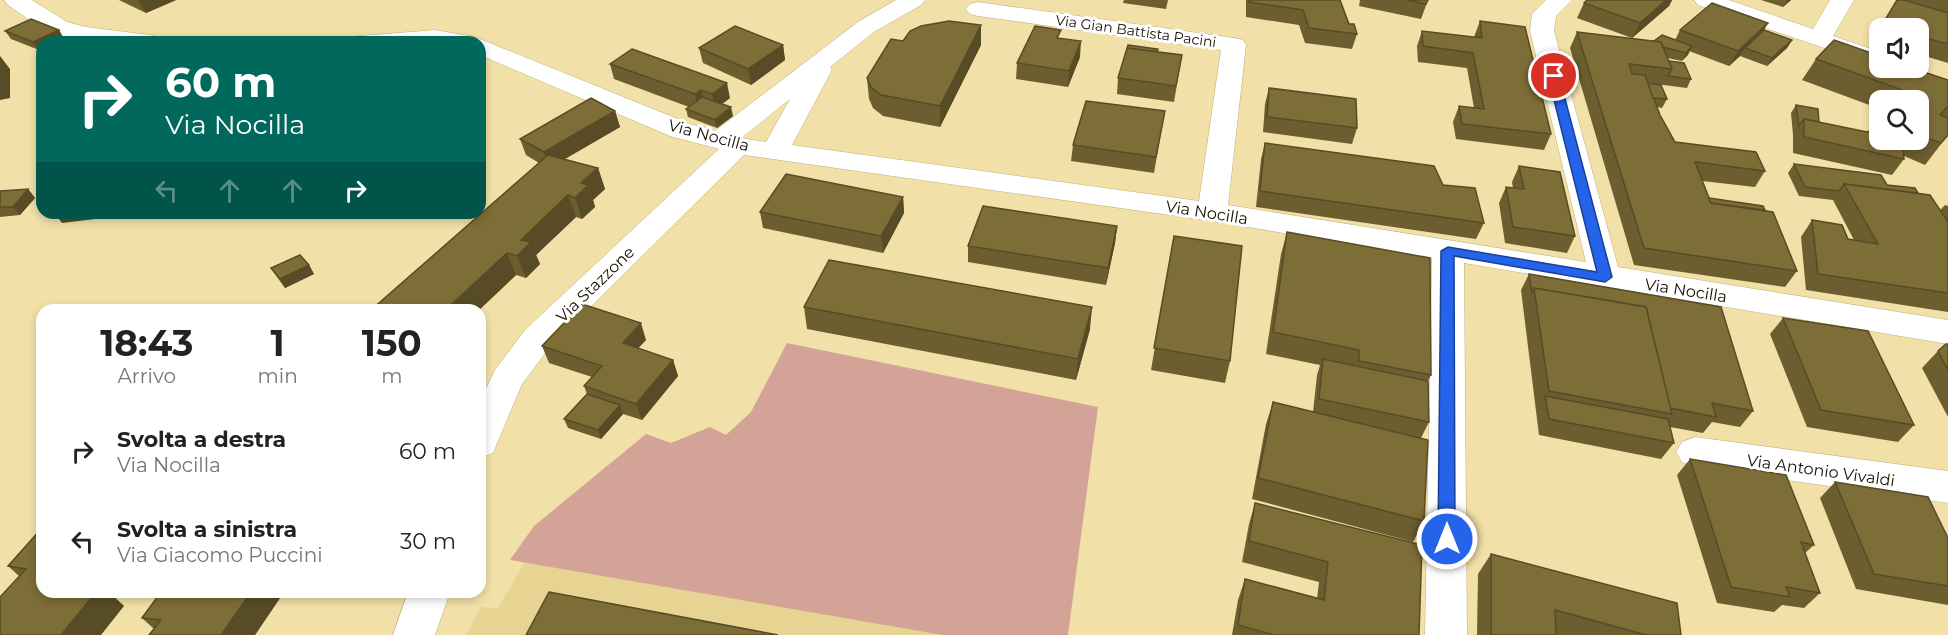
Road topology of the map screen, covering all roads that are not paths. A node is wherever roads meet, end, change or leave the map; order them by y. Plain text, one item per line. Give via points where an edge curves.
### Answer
1 (16, 0) edge
2 (913, 0) edge
3 (1560, 0) edge
4 (1706, 0) edge
5 (1842, 0) edge
6 (978, 9) dead end
7 (100, 36) edge
8 (1819, 39) junction
9 (486, 48) edge
10 (1869, 56) edge
11 (825, 58) junction
12 (729, 143) junction
13 (775, 150) junction
14 (1212, 212) junction
15 (1448, 251) junction
16 (1605, 277) junction
17 (1948, 332) edge
18 (486, 429) edge
19 (1695, 452) dead end
20 (1948, 487) edge
21 (427, 598) edge
22 (414, 635) edge
23 (1446, 635) edge

1 - 7 street via 59,27
2 - 11 street via 866,27
3 - 16 street via 1544,14 1542,32
4 - 8 street
5 - 8 street
6 - 14 street, Via Gian Battista Pacini via 1234,45
8 - 10 street
9 - 12 street, Via Nocilla via 681,130
11 - 12 street, Via Stazzone
11 - 13 street
12 - 13 street, Via Nocilla
12 - 18 street, Via Stazzone via 537,339 507,379
13 - 14 street, Via Nocilla
14 - 15 street, Via Nocilla
15 - 16 street, Via Nocilla
15 - 23 street
16 - 17 street, Via Nocilla
19 - 20 street, Via Antonio Vivaldi
21 - 22 street

